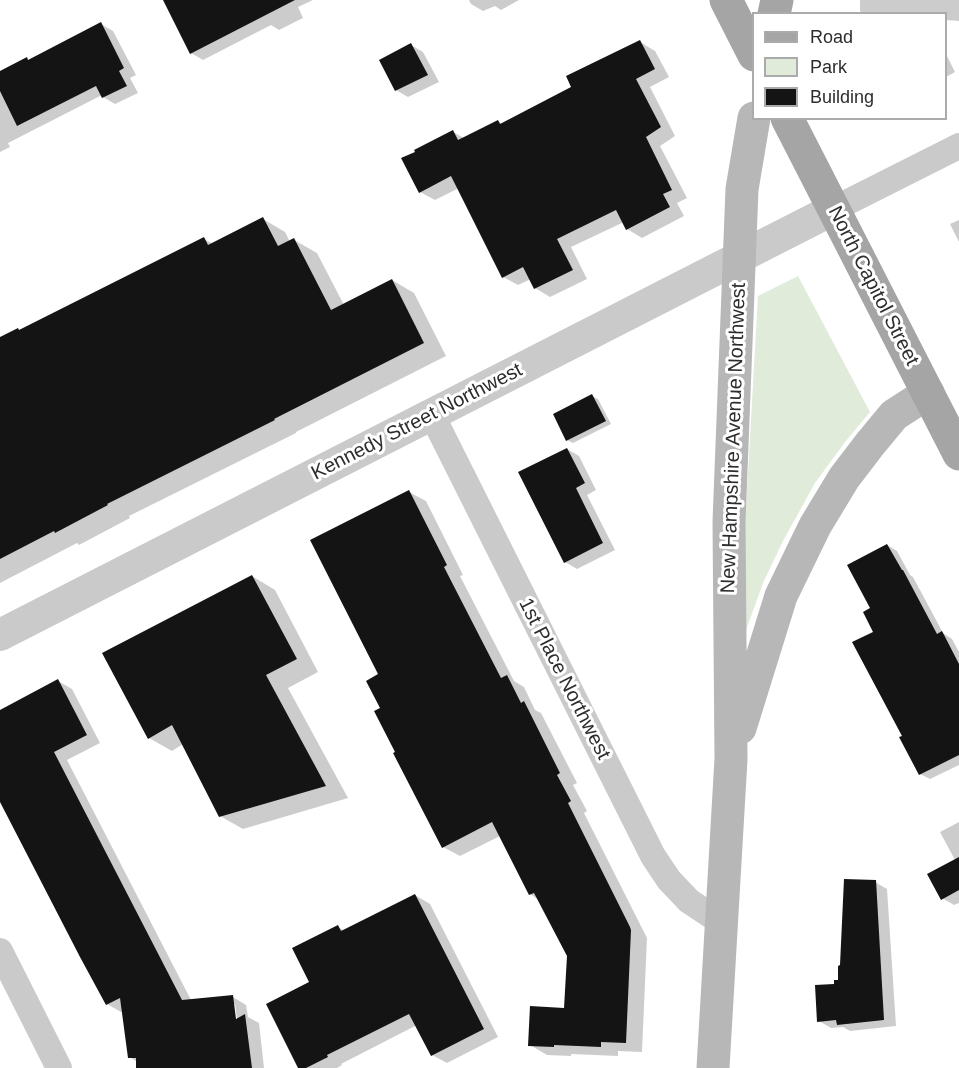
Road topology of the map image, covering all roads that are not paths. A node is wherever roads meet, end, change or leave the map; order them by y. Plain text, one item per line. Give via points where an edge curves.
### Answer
1 (726, 0) edge
2 (752, 53) edge
3 (754, 120) edge
4 (788, 120) edge
5 (959, 146) edge
6 (834, 209) junction
7 (739, 258) junction
8 (928, 393) junction
9 (432, 415) junction
10 (959, 454) edge
11 (0, 635) edge
12 (730, 759) junction
13 (722, 923) junction
14 (0, 951) edge
15 (59, 1068) edge
16 (713, 1068) edge

1 - 2 main road
3 - 7 main road, New Hampshire Avenue Northwest via 742,189
4 - 6 main road, North Capitol Street
5 - 6 street
6 - 7 street, Kennedy Street Northwest
6 - 8 main road, North Capitol Street
7 - 9 street, Kennedy Street Northwest
7 - 12 main road, New Hampshire Avenue Northwest via 729,522
8 - 10 main road, North Capitol Street
8 - 12 main road, New Hampshire Avenue Northwest via 894,415 844,478 815,526 781,596
9 - 11 street, Kennedy Street Northwest
9 - 13 street, 1st Place Northwest via 653,856 689,901
12 - 13 main road, New Hampshire Avenue Northwest
13 - 16 main road, New Hampshire Avenue Northwest
14 - 15 street

